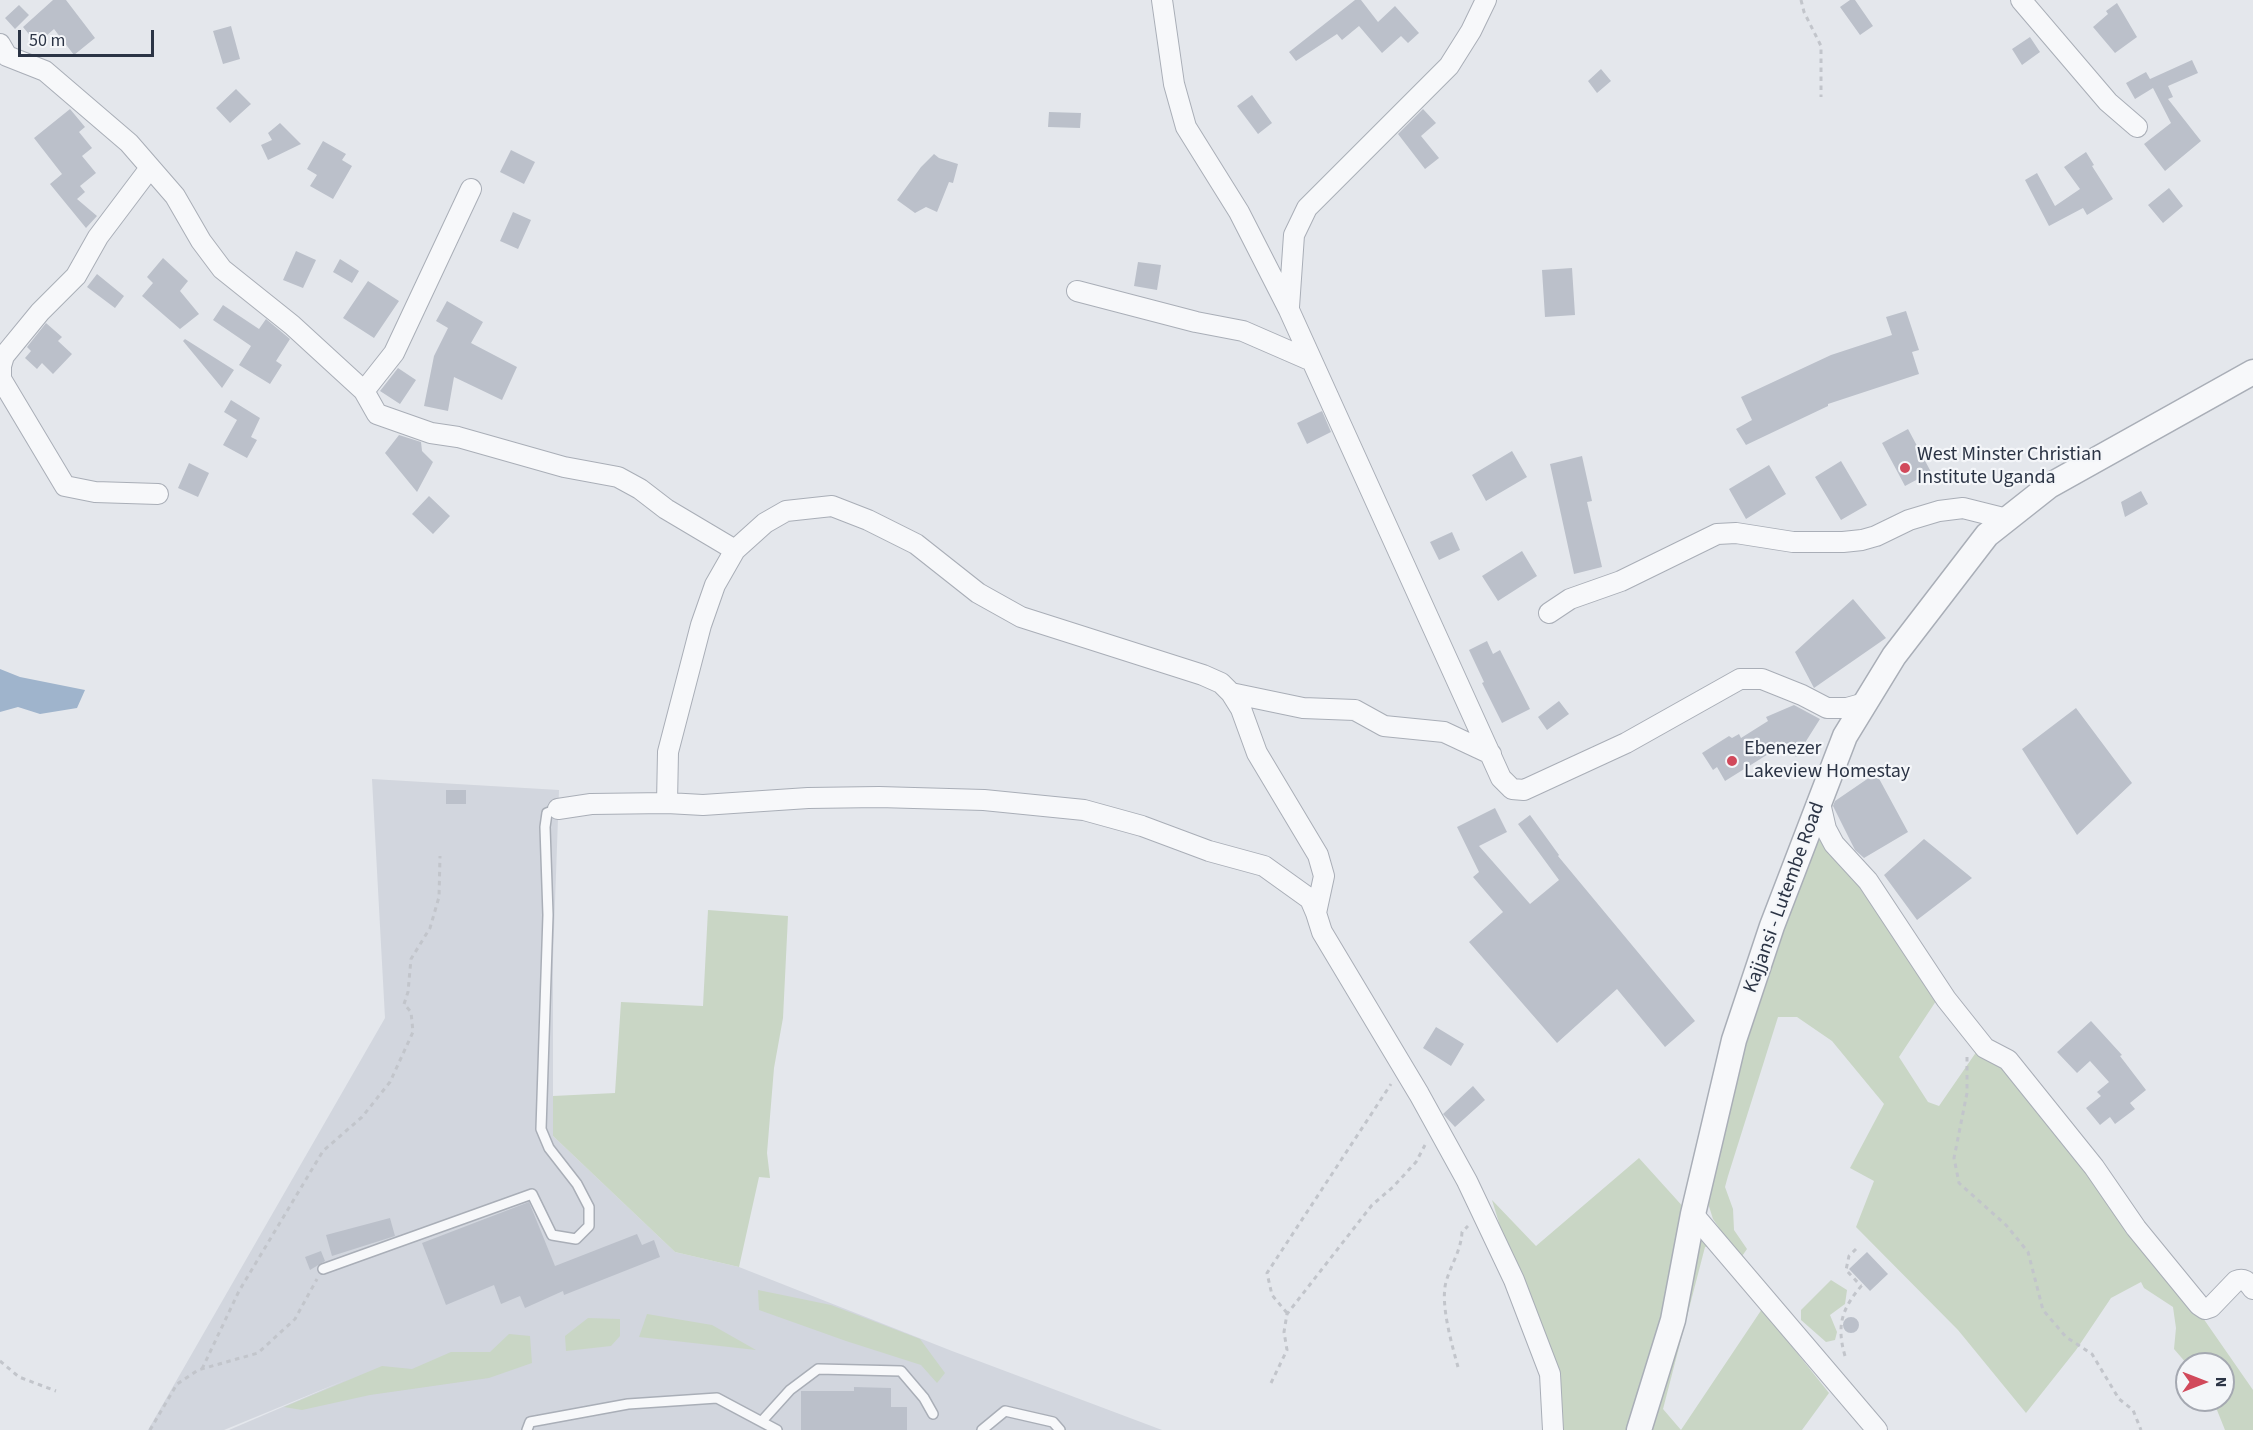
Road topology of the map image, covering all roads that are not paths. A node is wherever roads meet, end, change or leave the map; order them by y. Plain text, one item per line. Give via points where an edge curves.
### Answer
1 (1162, 0) edge
2 (1486, 0) edge
3 (2021, 0) edge
4 (0, 44) edge
5 (2137, 127) dead end
6 (150, 168) junction
7 (471, 189) dead end
8 (1077, 291) dead end
9 (1289, 310) junction
10 (1312, 361) junction
11 (2253, 372) edge
12 (364, 391) junction
13 (158, 494) dead end
14 (2007, 519) junction
15 (735, 550) junction
16 (1549, 613) dead end
17 (1231, 693) junction
18 (1865, 703) junction
19 (1491, 754) junction
20 (667, 803) junction
21 (1820, 803) junction
22 (558, 809) joint
23 (1316, 913) junction
24 (1693, 1214) junction
25 (322, 1269) road end
26 (2253, 1289) edge
27 (933, 1414) dead end
28 (762, 1421) junction
29 (526, 1430) edge
30 (777, 1430) edge
31 (982, 1430) edge
32 (1060, 1430) edge
33 (1553, 1430) edge
34 (1639, 1430) edge
35 (1877, 1430) edge

1 - 9 street via 1174,84 1186,127 1239,212
2 - 9 street via 1449,66 1307,208 1294,235
3 - 5 street via 2108,102
4 - 6 street via 7,56 45,71 129,143
6 - 12 street via 175,195 222,269 292,325
6 - 13 street via 98,237 76,276 4,356 1,379 65,486 95,492
7 - 12 street via 394,353
8 - 10 street via 1244,331
9 - 10 street
10 - 19 street
11 - 14 street, Kajjansi - Lutembe Road via 2049,486
12 - 15 street via 377,414 410,427 618,477
14 - 16 street via 1963,508 1939,511 1876,536 1843,542 1793,542 1736,532 1717,534 1622,581 1570,598
14 - 18 street, Kajjansi - Lutembe Road via 1987,535 1922,619
15 - 17 street via 765,522 786,511 832,506 916,544 978,593 1021,617 1203,675 1221,683
15 - 20 street via 715,585 701,625 669,752
17 - 19 street via 1303,708 1355,710 1384,726 1444,732
17 - 23 street via 1257,753 1318,855 1324,876
18 - 19 street via 1827,708 1762,680 1740,679 1626,743 1524,790 1512,789 1501,778
18 - 21 street, Kajjansi - Lutembe Road via 1845,736
20 - 22 street via 591,804
20 - 23 street via 703,805 879,797 984,800 1084,810 1264,866 1310,899
21 - 24 street, Kajjansi - Lutembe Road via 1734,1040
21 - 26 street via 1834,844 1868,881 1968,1028 1990,1052 2008,1060 2199,1305 2211,1307 2241,1279
22 - 25 lane via 547,813 545,827 548,915 541,1129 549,1148 589,1207 589,1226 576,1239 552,1234 532,1194
23 - 33 street via 1322,932 1436,1124 1514,1280 1550,1374
24 - 34 street, Kajjansi - Lutembe Road via 1673,1320
24 - 35 street
27 - 28 lane via 902,1371 818,1369 790,1390
28 - 29 lane via 717,1398 628,1404 530,1422
28 - 30 lane
31 - 32 lane via 1005,1411 1053,1422

